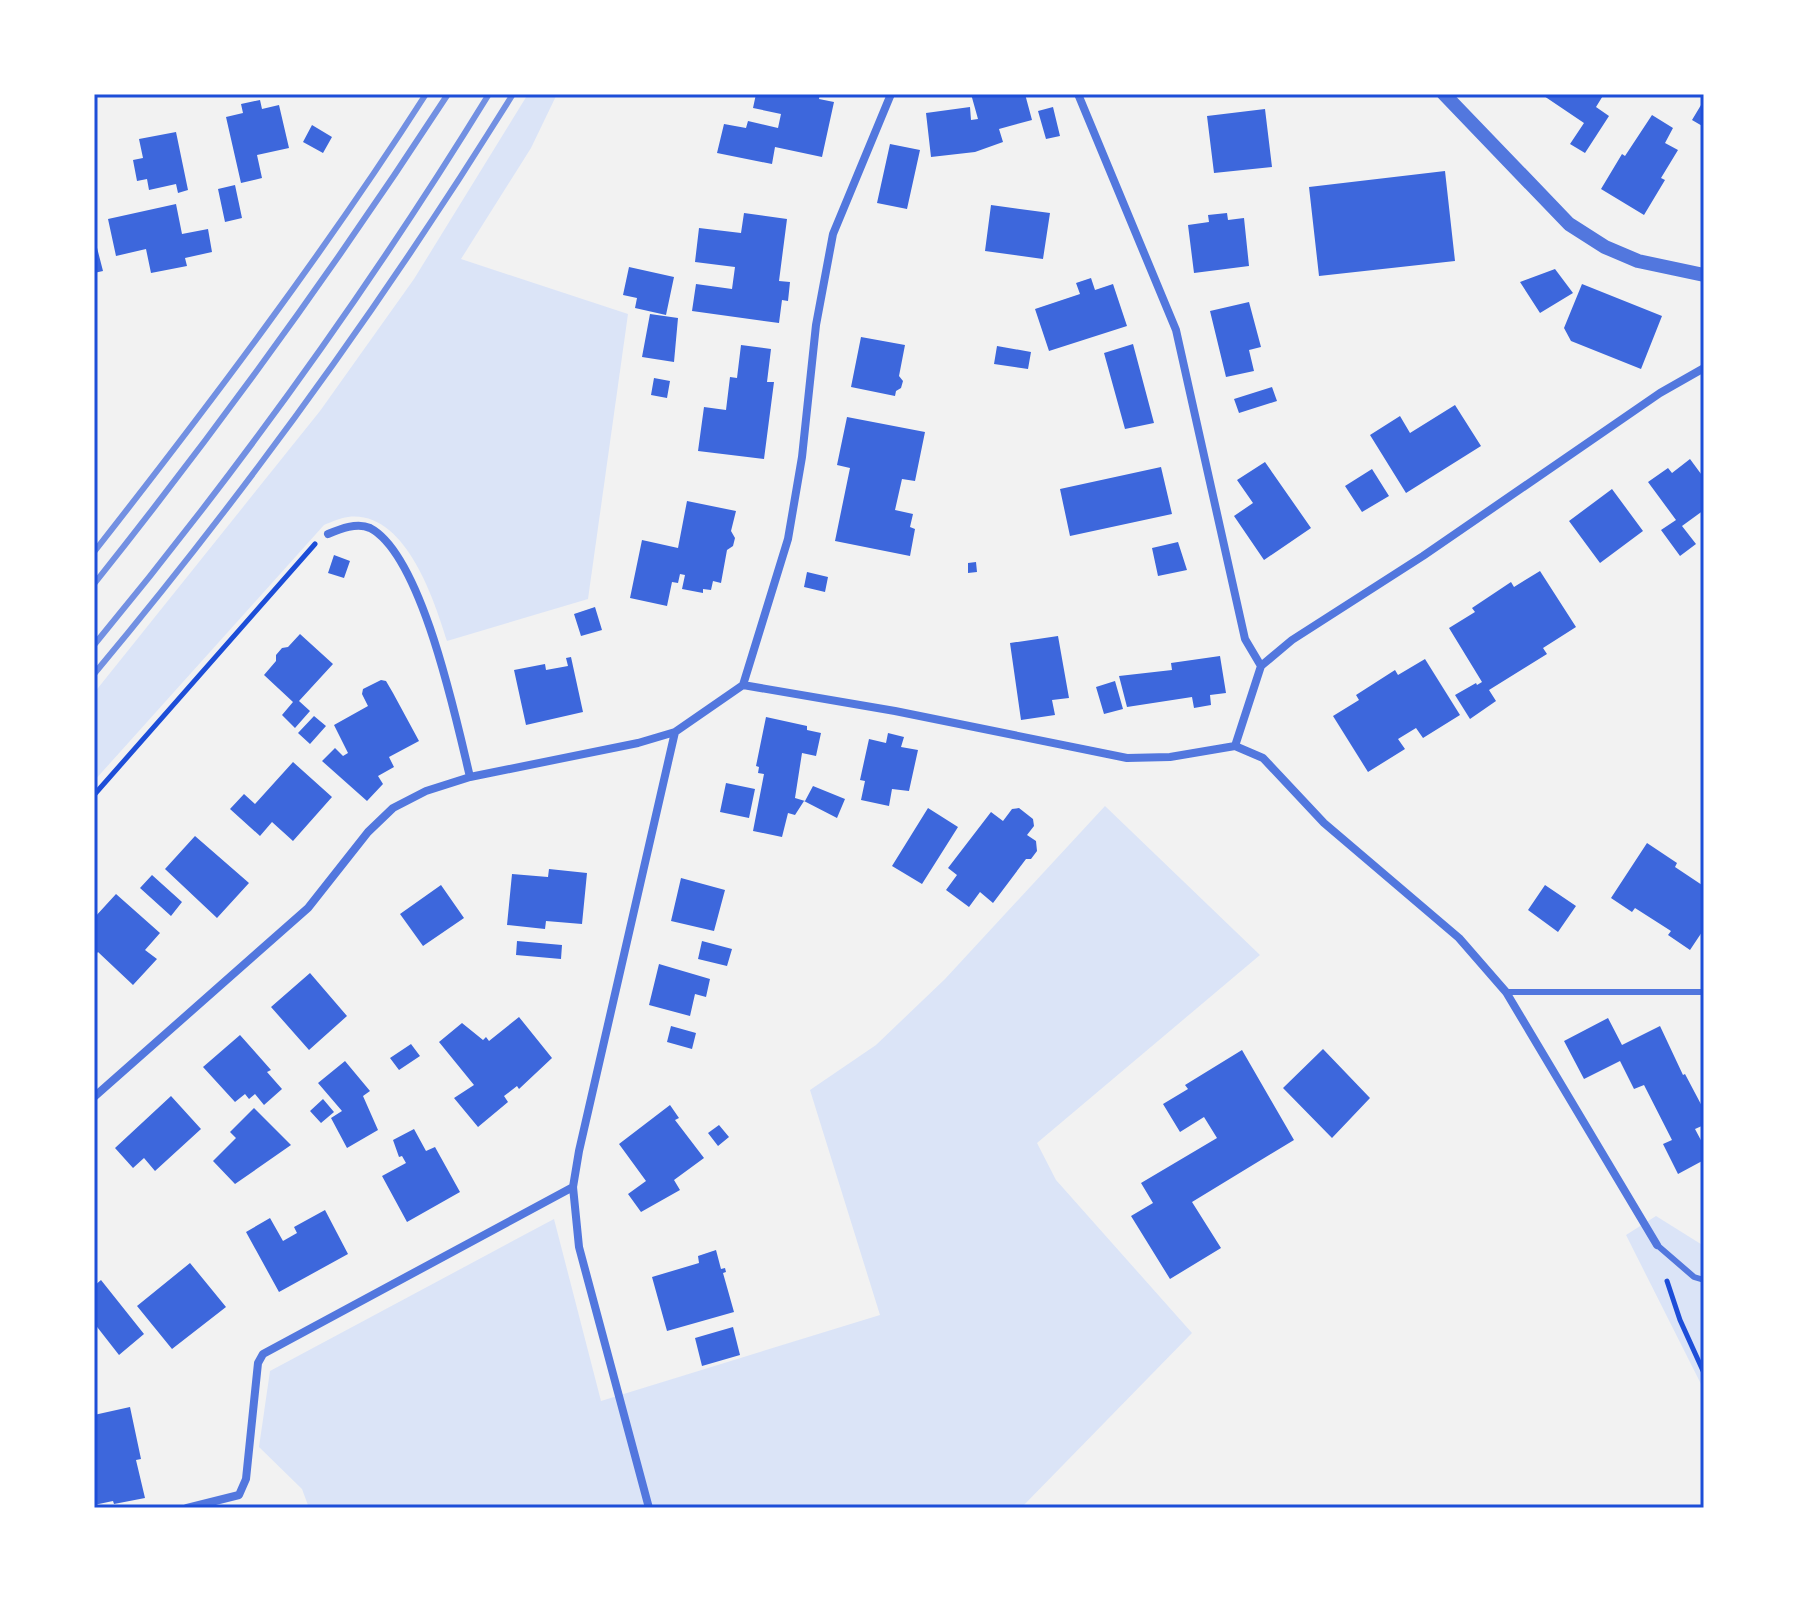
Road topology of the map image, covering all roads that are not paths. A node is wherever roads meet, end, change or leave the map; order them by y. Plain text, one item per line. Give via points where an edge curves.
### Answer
1 (891, 94) edge
2 (1078, 94) edge
3 (1444, 94) edge
4 (1704, 275) edge
5 (1703, 372) edge
6 (328, 534) road end
7 (1261, 666) junction
8 (743, 685) junction
9 (675, 732) junction
10 (1235, 746) junction
11 (470, 777) junction
12 (1506, 992) junction
13 (1704, 992) edge
14 (94, 1097) edge
15 (573, 1187) junction
16 (1657, 1245) joint
17 (1704, 1280) edge
18 (187, 1508) edge
19 (649, 1508) edge

1 - 8 street via 833,234 788,539
2 - 7 street via 1176,330 1245,639
3 - 4 street via 1569,224 1638,261
5 - 7 street via 1660,393
6 - 11 street via 366,526 399,556 426,616
7 - 10 street
8 - 9 street
8 - 10 street via 1127,758
9 - 11 street
9 - 15 street
10 - 12 street via 1263,758 1324,823 1459,938
11 - 14 street via 393,808 308,908
12 - 13 lane
12 - 16 street
15 - 18 street via 263,1354 246,1479 239,1495
15 - 19 street via 579,1247
16 - 17 lane

